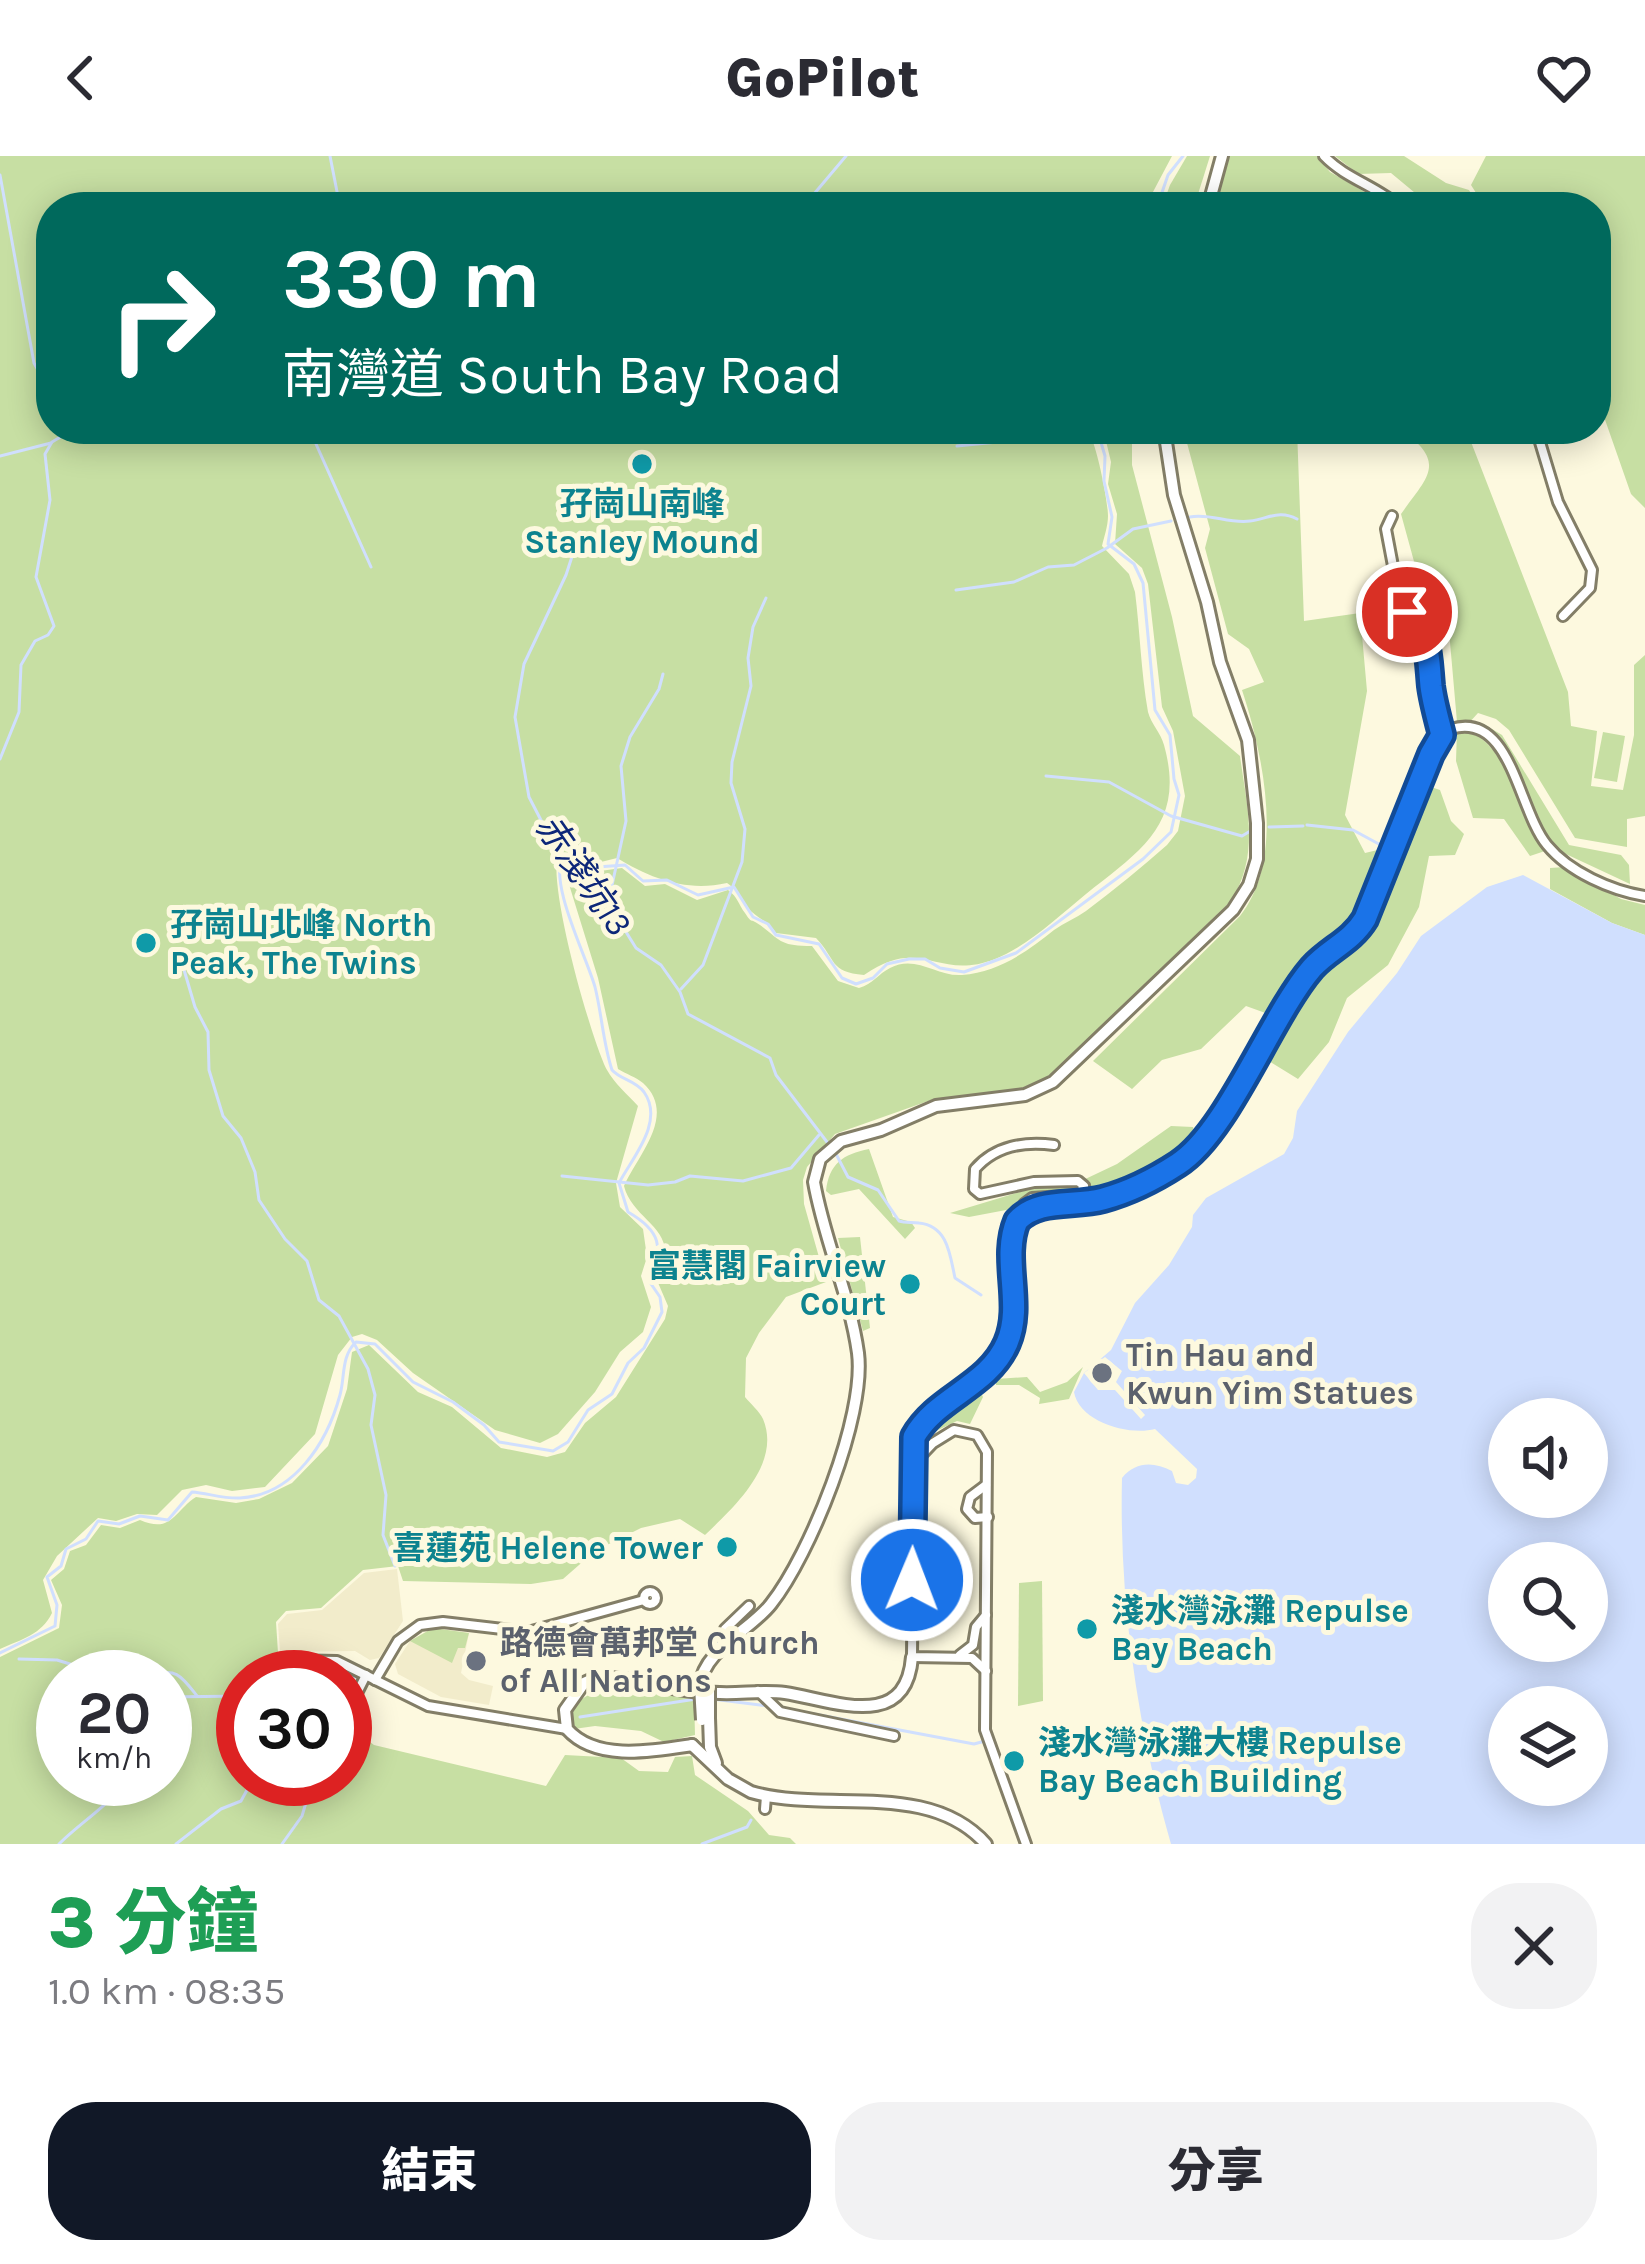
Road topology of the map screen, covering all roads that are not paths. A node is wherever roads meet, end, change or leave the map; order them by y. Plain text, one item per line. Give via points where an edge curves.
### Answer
1 (1222, 156) edge
2 (1324, 156) edge
3 (1212, 192) edge
4 (1380, 192) edge
5 (1166, 444) edge
6 (1541, 444) edge
7 (1392, 516) dead end
8 (1563, 616) dead end
9 (1442, 735) junction
10 (1645, 896) edge
11 (1054, 1145) dead end
12 (1025, 1212) junction
13 (914, 1464) junction
14 (988, 1482) junction
15 (988, 1517) junction
16 (644, 1600) dead end
17 (749, 1606) dead end
18 (986, 1615) junction
19 (718, 1653) junction
20 (959, 1656) junction
21 (912, 1657) junction
22 (986, 1671) junction
23 (372, 1676) edge
24 (372, 1678) edge
25 (760, 1694) junction
26 (706, 1719) junction
27 (567, 1729) junction
28 (894, 1736) dead end
29 (710, 1744) junction
30 (695, 1745) junction
31 (721, 1771) junction
32 (986, 1844) edge
33 (1026, 1844) edge

1 - 3 main road
2 - 4 street
5 - 19 main road via 1220,662 1250,747 1258,839 1251,879 1229,914 1053,1082 1024,1095 930,1108 822,1156 814,1182 855,1339 855,1409 788,1580
6 - 8 street via 1592,576
7 - 9 street via 1386,529 1400,603 1429,645
9 - 10 street via 1469,726 1492,735 1553,852
9 - 12 street via 1361,926 1310,972 1198,1146 1115,1196
11 - 12 street via 1012,1146 975,1169 980,1194 1034,1183 1084,1186 1078,1195 1032,1198
12 - 13 street via 1012,1232 1015,1314 1006,1346 983,1378 919,1427
13 - 14 street via 944,1435 973,1432 985,1443
13 - 21 street
14 - 15 street
14 - 15 street via 967,1509
15 - 18 street
16 - 23 street via 528,1632 420,1625
17 - 19 street via 724,1629
18 - 20 street
18 - 22 street
19 - 26 main road, bridge via 703,1670
20 - 21 street
20 - 22 street
21 - 25 main road via 905,1683 877,1706
22 - 33 street via 985,1730
24 - 27 street via 428,1706
25 - 27 main road via 598,1677 571,1697
25 - 28 street via 773,1708
26 - 29 main road
26 - 30 main road
27 - 30 main road via 602,1749
29 - 30 main road via 704,1736
29 - 31 main road
30 - 31 main road
31 - 32 main road via 766,1803 928,1809 963,1822

